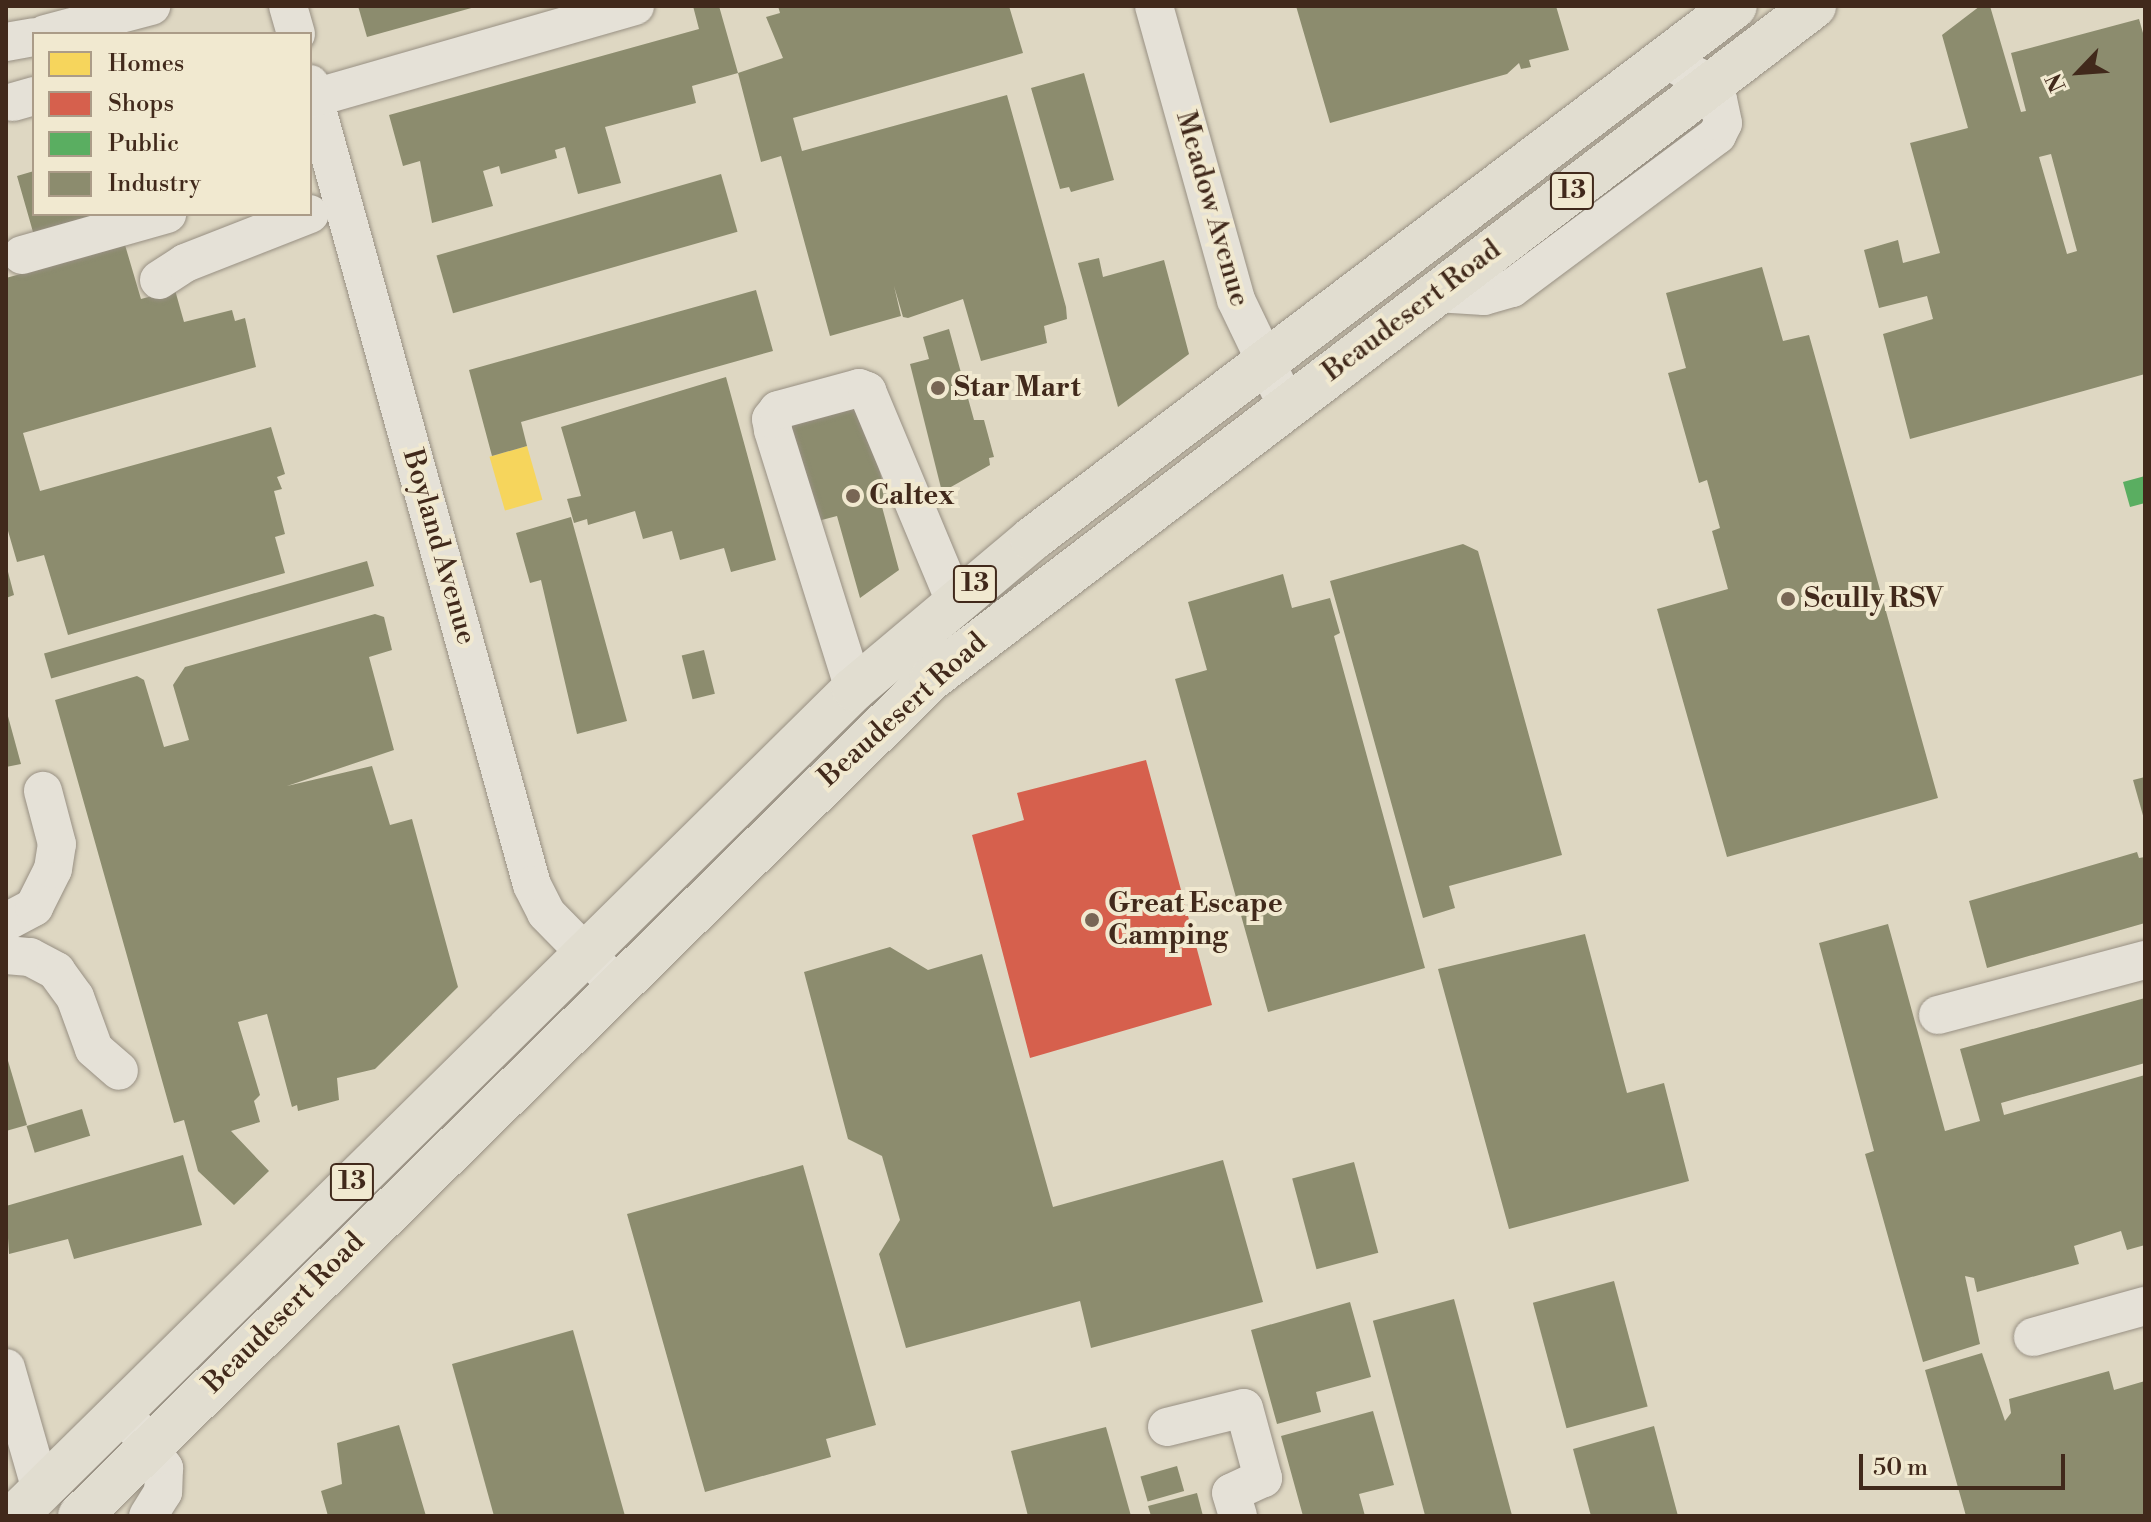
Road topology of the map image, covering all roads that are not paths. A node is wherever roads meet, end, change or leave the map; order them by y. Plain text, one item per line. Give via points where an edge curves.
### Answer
1 (151, 6) edge
2 (635, 6) edge
3 (1154, 6) edge
4 (1735, 6) edge
5 (1814, 6) edge
6 (53, 32) edge
7 (32, 37) edge
8 (6, 42) edge
9 (1665, 59) junction
10 (1707, 87) junction
11 (312, 91) edge
12 (322, 171) edge
13 (321, 211) edge
14 (160, 216) edge
15 (308, 216) edge
16 (22, 255) dead end
17 (159, 280) dead end
18 (1264, 364) junction
19 (1287, 406) junction
20 (955, 601) junction
21 (854, 689) junction
22 (43, 791) dead end
23 (6, 922) edge
24 (584, 953) junction
25 (6, 955) edge
26 (2145, 960) edge
27 (615, 984) junction
28 (1938, 1015) dead end
29 (119, 1071) dead end
30 (2145, 1306) edge
31 (2033, 1337) dead end
32 (6, 1368) edge
33 (120, 1412) junction
34 (1167, 1427) dead end
35 (151, 1445) junction
36 (28, 1503) edge
37 (80, 1516) edge
38 (148, 1516) edge
39 (1238, 1516) edge

1 - 6 street
2 - 11 street
3 - 18 street, Meadow Avenue via 1229,277
4 - 9 highway, Beaudesert Road / 13
5 - 10 highway, Beaudesert Road / 13
7 - 8 street
9 - 10 street via 1689,69
9 - 18 highway, Beaudesert Road / 13
10 - 19 highway, Beaudesert Road / 13
11 - 12 street, Boyland Avenue
12 - 13 street, Boyland Avenue
13 - 24 street, Boyland Avenue via 532,885 546,913
14 - 16 street
15 - 17 street via 185,263
18 - 19 street, Meadow Avenue
18 - 20 highway, Beaudesert Road / 13
19 - 27 highway, Beaudesert Road / 13 via 932,678
20 - 21 highway, Beaudesert Road / 13
20 - 21 street via 867,391 859,388 778,410 771,419 773,430
21 - 24 highway, Beaudesert Road / 13
22 - 23 street via 57,844 53,869 34,907
24 - 27 street, Boyland Avenue
24 - 33 highway, Beaudesert Road / 13
25 - 29 street via 30,957 56,971 75,997 94,1049
26 - 28 street
27 - 35 highway, Beaudesert Road / 13
30 - 31 street
32 - 36 street
33 - 35 street
33 - 36 highway, Beaudesert Road / 13
34 - 39 street via 1244,1408 1263,1478 1231,1493
35 - 37 highway, Beaudesert Road / 13
35 - 38 street via 165,1480

